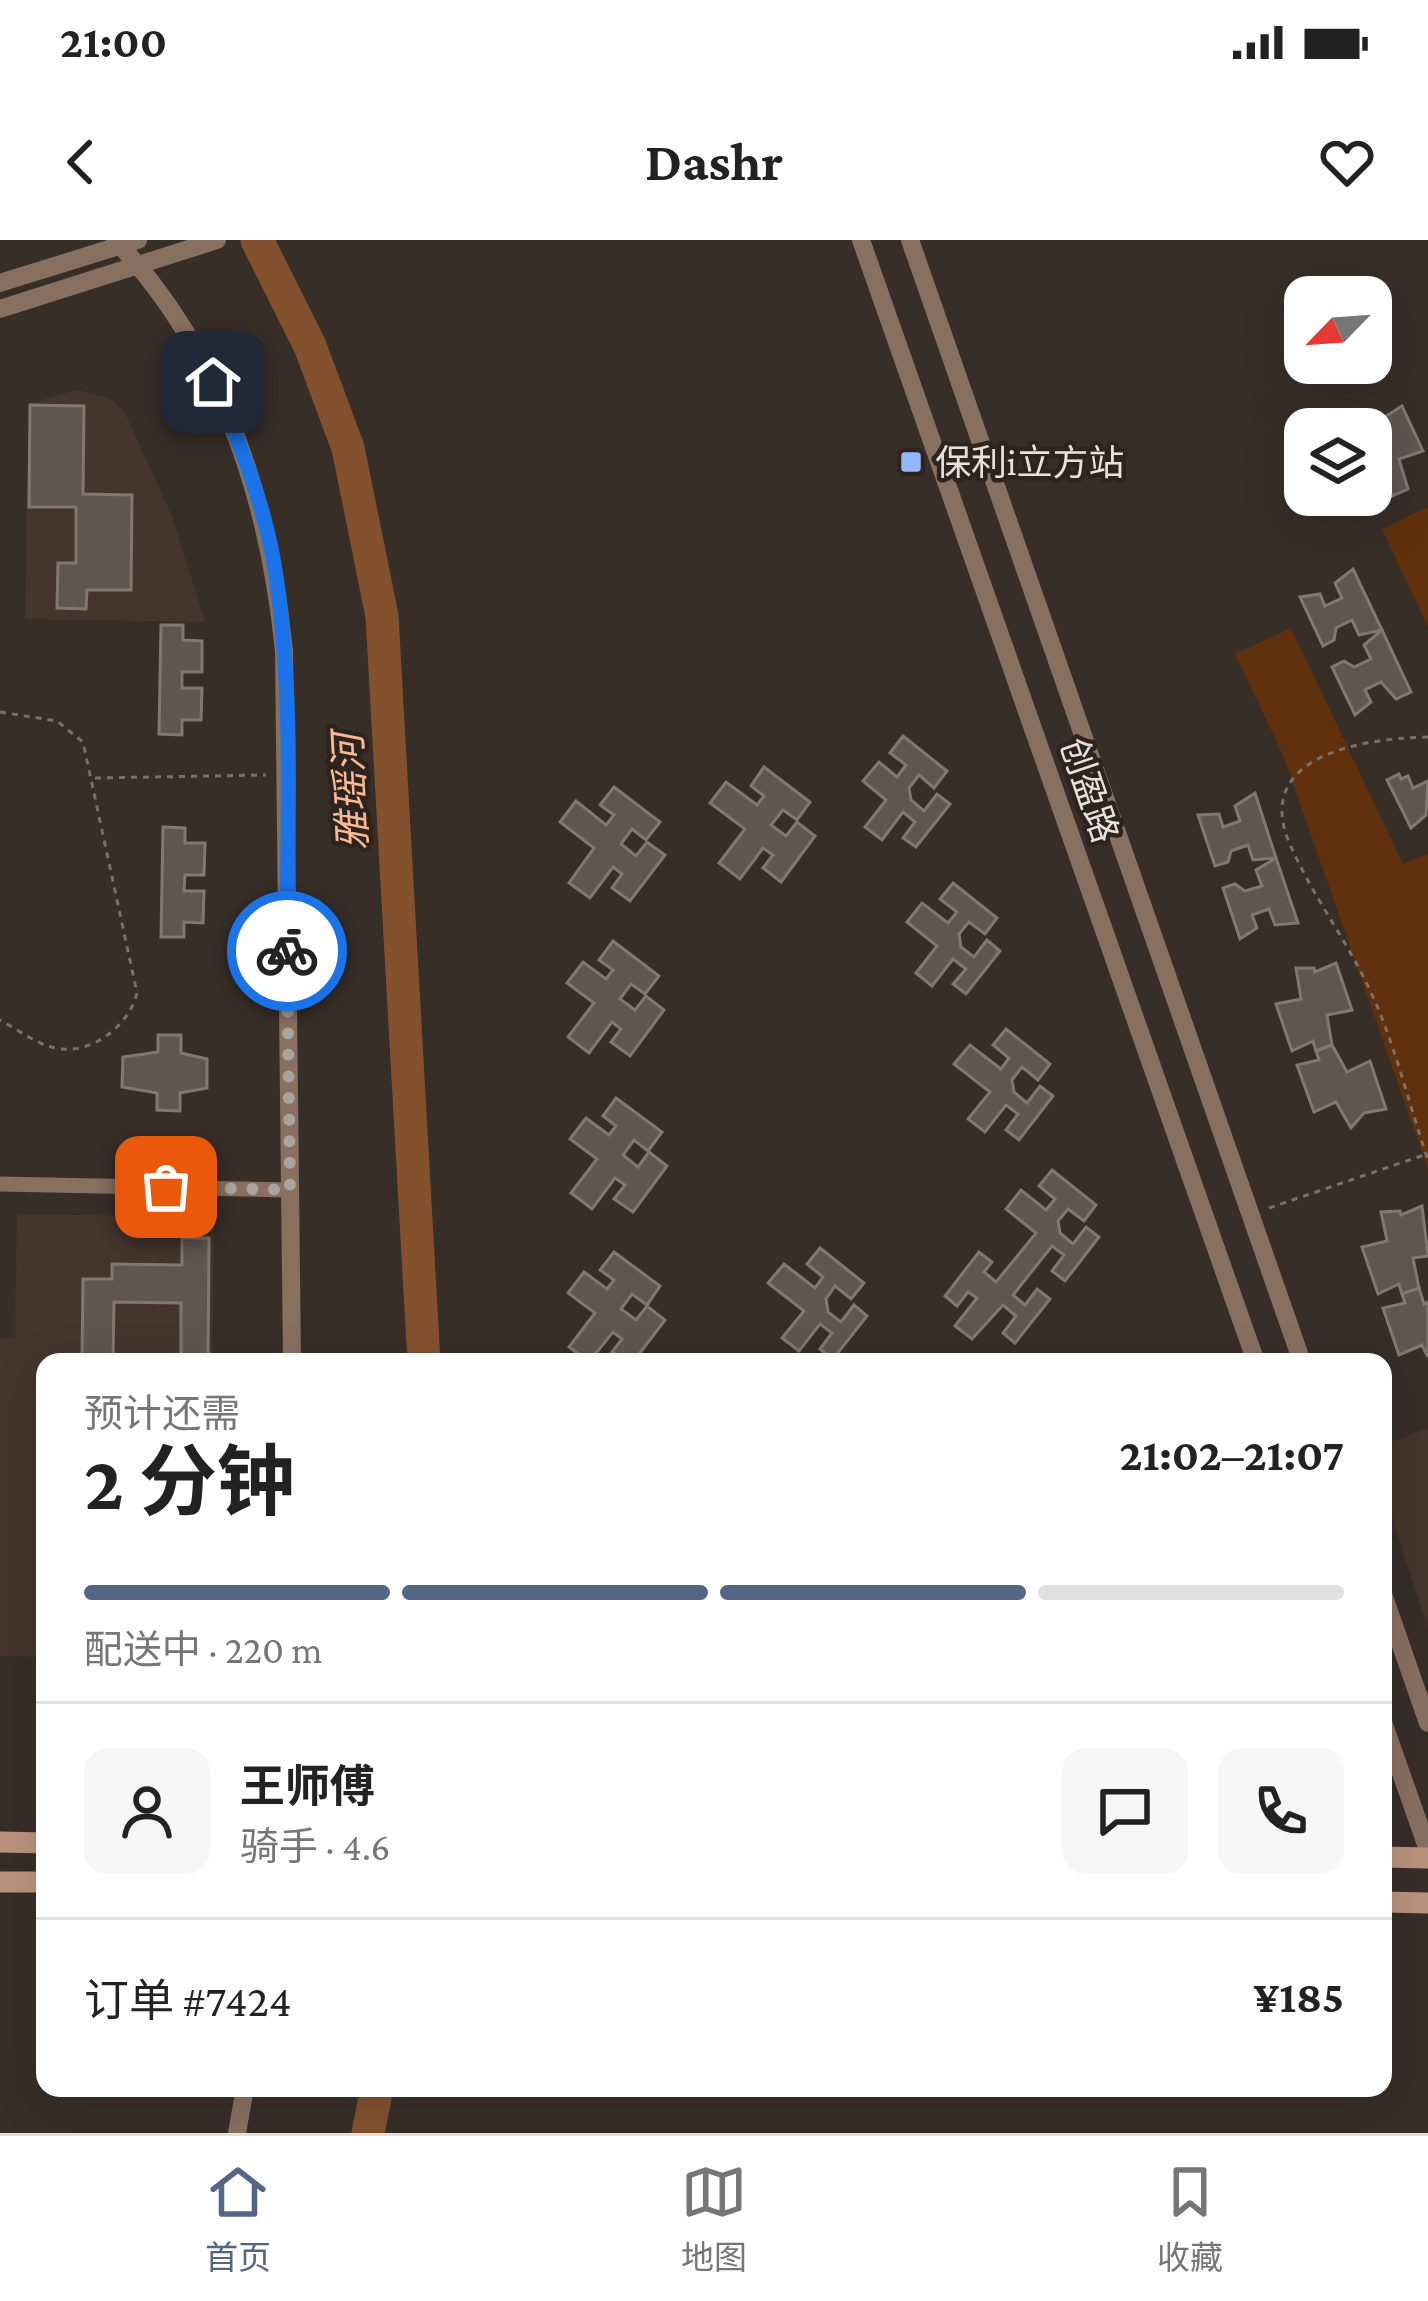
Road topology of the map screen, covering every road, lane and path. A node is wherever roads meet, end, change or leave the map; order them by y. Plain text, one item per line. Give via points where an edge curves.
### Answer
1 (217, 240) edge
2 (861, 240) edge
3 (910, 240) edge
4 (124, 242) edge
5 (137, 266) junction
6 (0, 283) edge
7 (0, 309) edge
8 (0, 712) edge
9 (1428, 737) edge
10 (286, 774) junction
11 (93, 778) junction
12 (0, 1020) edge
13 (1427, 1157) edge
14 (0, 1184) edge
15 (290, 1190) junction
16 (1250, 1214) junction
17 (292, 1353) edge
18 (1253, 1353) edge
19 (1299, 1353) edge
20 (1392, 1620) edge
21 (1428, 1723) edge
22 (1392, 1748) edge
23 (0, 1842) edge
24 (36, 1843) edge
25 (1428, 1854) edge
26 (1392, 1856) edge
27 (0, 1882) edge
28 (36, 1882) edge
29 (1392, 1902) edge
30 (1428, 1903) edge
31 (244, 2097) edge
32 (238, 2133) edge

1 - 5 street
2 - 18 street, 创盈路
3 - 16 street, 创盈路
4 - 5 street
4 - 6 street
5 - 7 street
5 - 10 street via 213,382 263,513 284,651
8 - 11 path via 72,729
9 - 13 path via 1325,753 1293,781 1284,823 1376,1004
10 - 11 path
10 - 15 street
11 - 12 path via 137,993 133,1011 98,1039 62,1049
13 - 16 path
14 - 15 street
15 - 17 street
16 - 19 street, 创盈路
20 - 21 street
22 - 25 street
23 - 24 main road
25 - 26 main road
27 - 28 main road
29 - 30 main road
31 - 32 street

